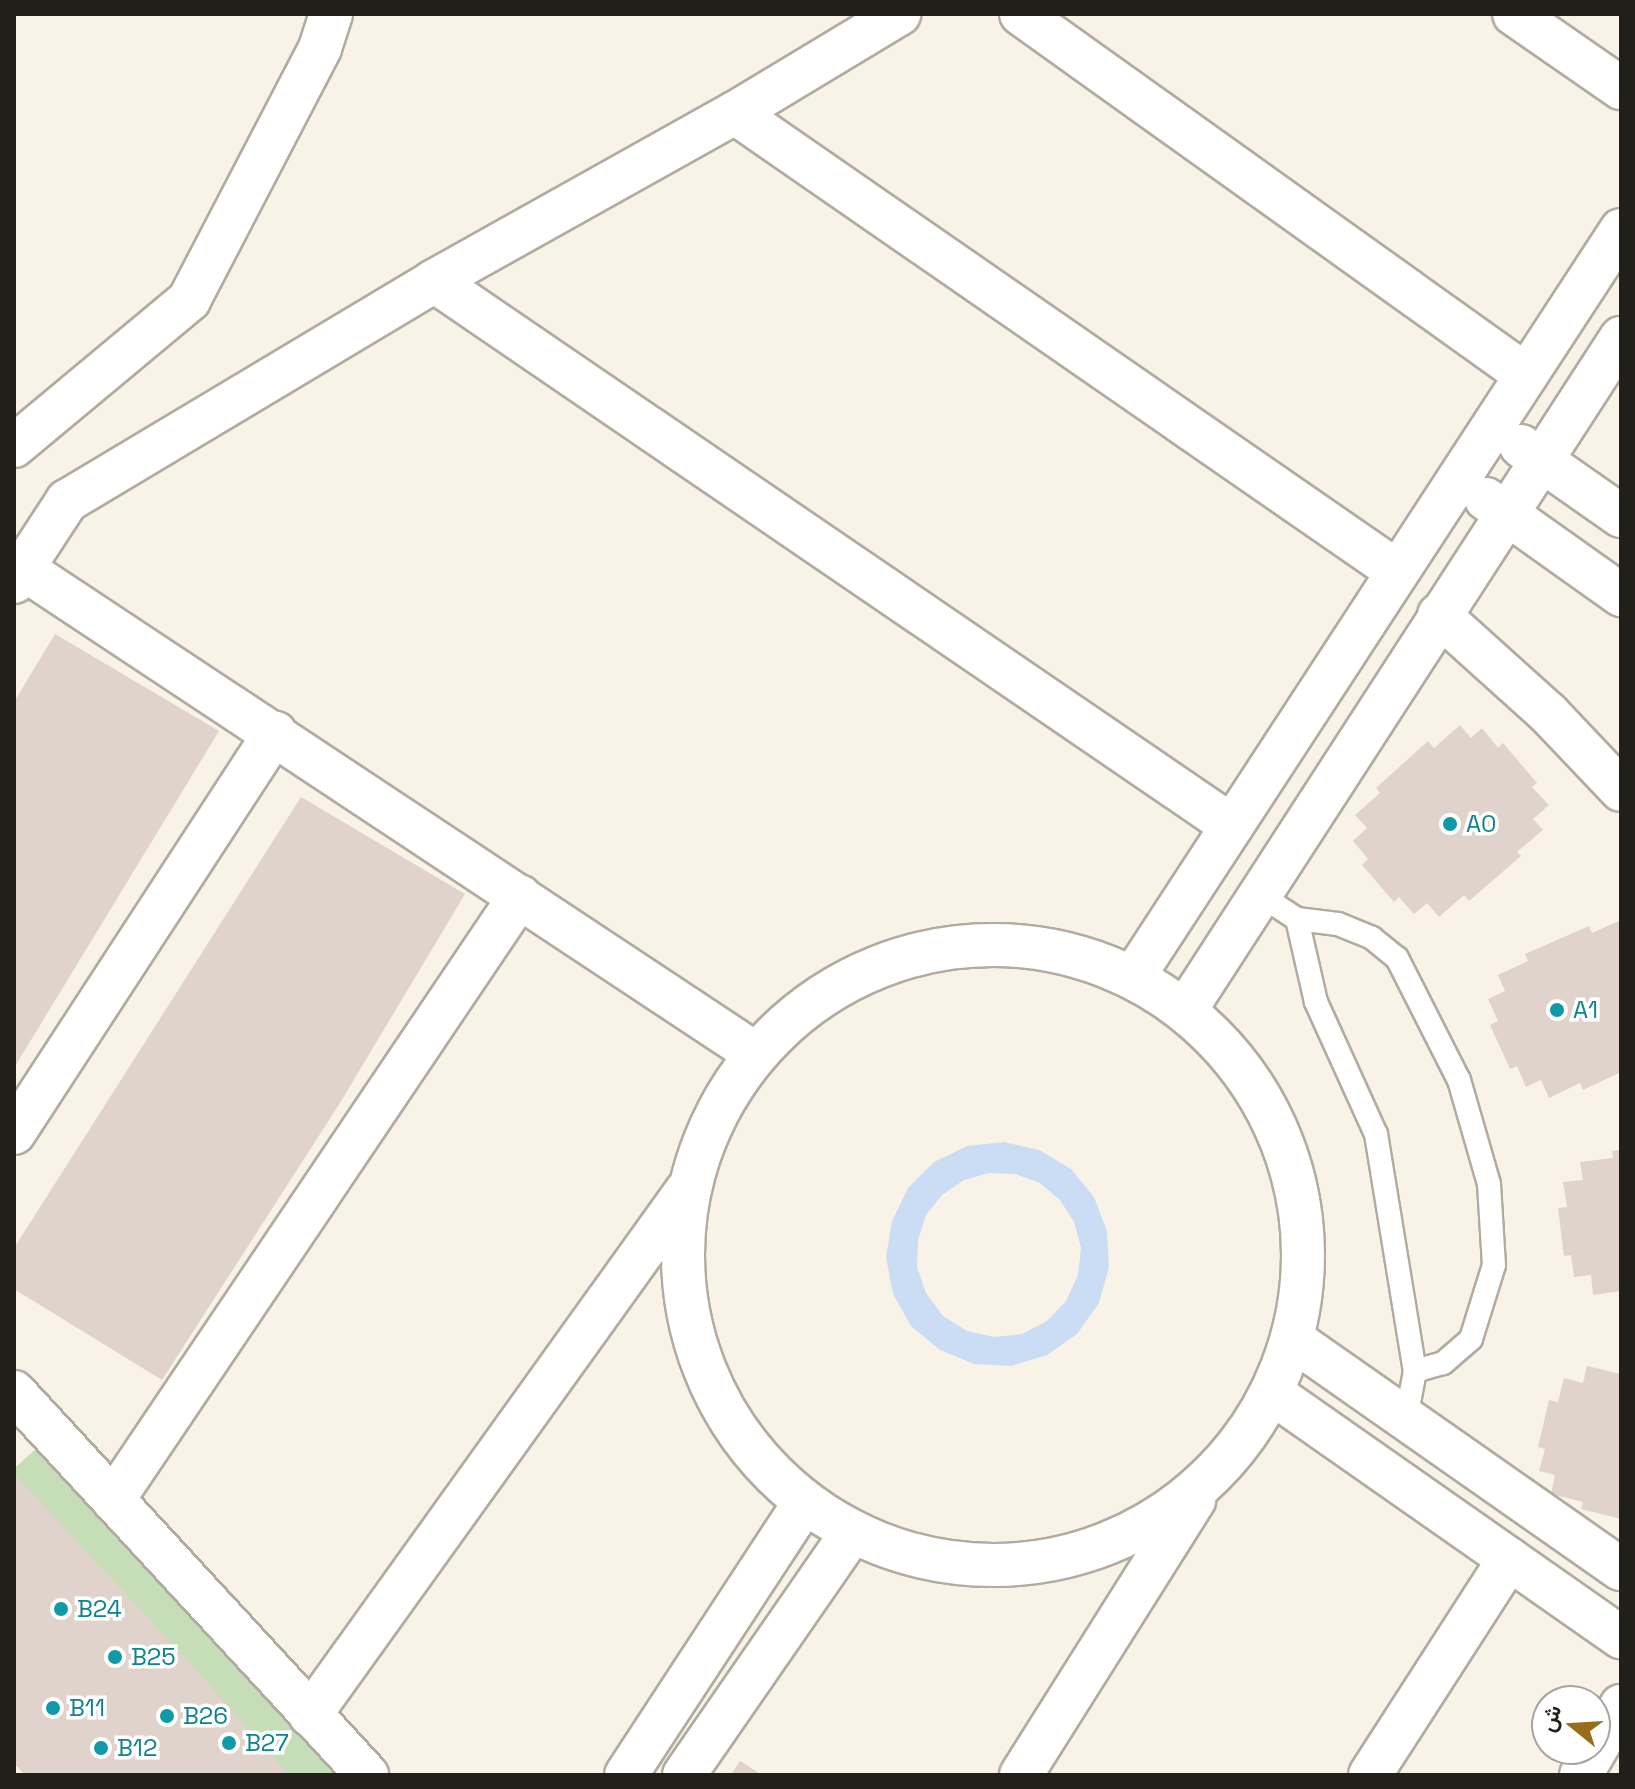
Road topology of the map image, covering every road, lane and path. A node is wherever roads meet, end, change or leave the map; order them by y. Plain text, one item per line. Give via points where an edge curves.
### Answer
1 (331, 14) edge
2 (899, 14) edge
3 (1021, 14) edge
4 (1514, 14) edge
5 (1621, 88) edge
6 (735, 113) junction
7 (1621, 230) edge
8 (434, 281) junction
9 (1621, 338) edge
10 (1526, 375) junction
11 (1493, 427) junction
12 (14, 446) edge
13 (1543, 461) junction
14 (1458, 481) junction
15 (1509, 515) junction
16 (1621, 516) edge
17 (1398, 572) junction
18 (18, 575) edge
19 (1621, 595) edge
20 (1439, 615) junction
21 (275, 733) junction
22 (1621, 790) edge
23 (1232, 826) junction
24 (1260, 895) junction
25 (520, 896) junction
26 (1297, 919) junction
27 (1134, 976) junction
28 (1186, 1009) junction
29 (756, 1054) junction
30 (14, 1133) edge
31 (688, 1189) junction
32 (1292, 1339) junction
33 (1415, 1371) junction
34 (1272, 1393) junction
35 (16, 1400) edge
36 (1406, 1418) junction
37 (1207, 1479) junction
38 (113, 1500) junction
39 (803, 1504) junction
40 (851, 1534) junction
41 (1509, 1559) junction
42 (1621, 1569) edge
43 (1621, 1637) edge
44 (1621, 1706) edge
45 (310, 1715) junction
46 (367, 1775) edge
47 (626, 1775) edge
48 (684, 1775) edge
49 (1021, 1775) edge
50 (1370, 1775) edge
51 (1581, 1775) edge

1 - 12 street via 320,48 189,300
2 - 6 street
3 - 10 street
4 - 5 street
6 - 8 street
6 - 17 street
7 - 10 street
8 - 18 street via 67,501
8 - 23 street
9 - 13 street
10 - 11 street
11 - 13 street
11 - 14 street
13 - 15 street
13 - 16 street
14 - 15 street
14 - 17 street
15 - 19 street
15 - 20 street
17 - 23 street
18 - 21 street
20 - 22 street via 1548,713
20 - 24 street
21 - 25 street
21 - 30 street
23 - 27 street
24 - 26 lane
24 - 28 street
25 - 29 street
25 - 38 street
26 - 33 lane via 1316,1002 1376,1134
26 - 33 lane via 1338,924 1372,938 1397,958 1459,1080 1489,1184 1494,1265 1471,1339 1443,1363
27 - 28 street
27 - 29 street via 1040,946 941,947 847,979 769,1038
28 - 32 street via 1238,1060 1276,1123 1298,1193 1304,1266
29 - 31 street via 732,1083 705,1134
31 - 39 street via 682,1277 700,1363 742,1441
31 - 45 street
32 - 34 street
32 - 36 street
33 - 36 lane
34 - 37 street
34 - 41 street
35 - 38 street
36 - 42 street
37 - 40 street via 1136,1532 1043,1563 945,1564
37 - 49 street
38 - 45 street
39 - 40 street
39 - 47 street
40 - 48 street
41 - 43 street
41 - 50 street
44 - 51 street
45 - 46 street

